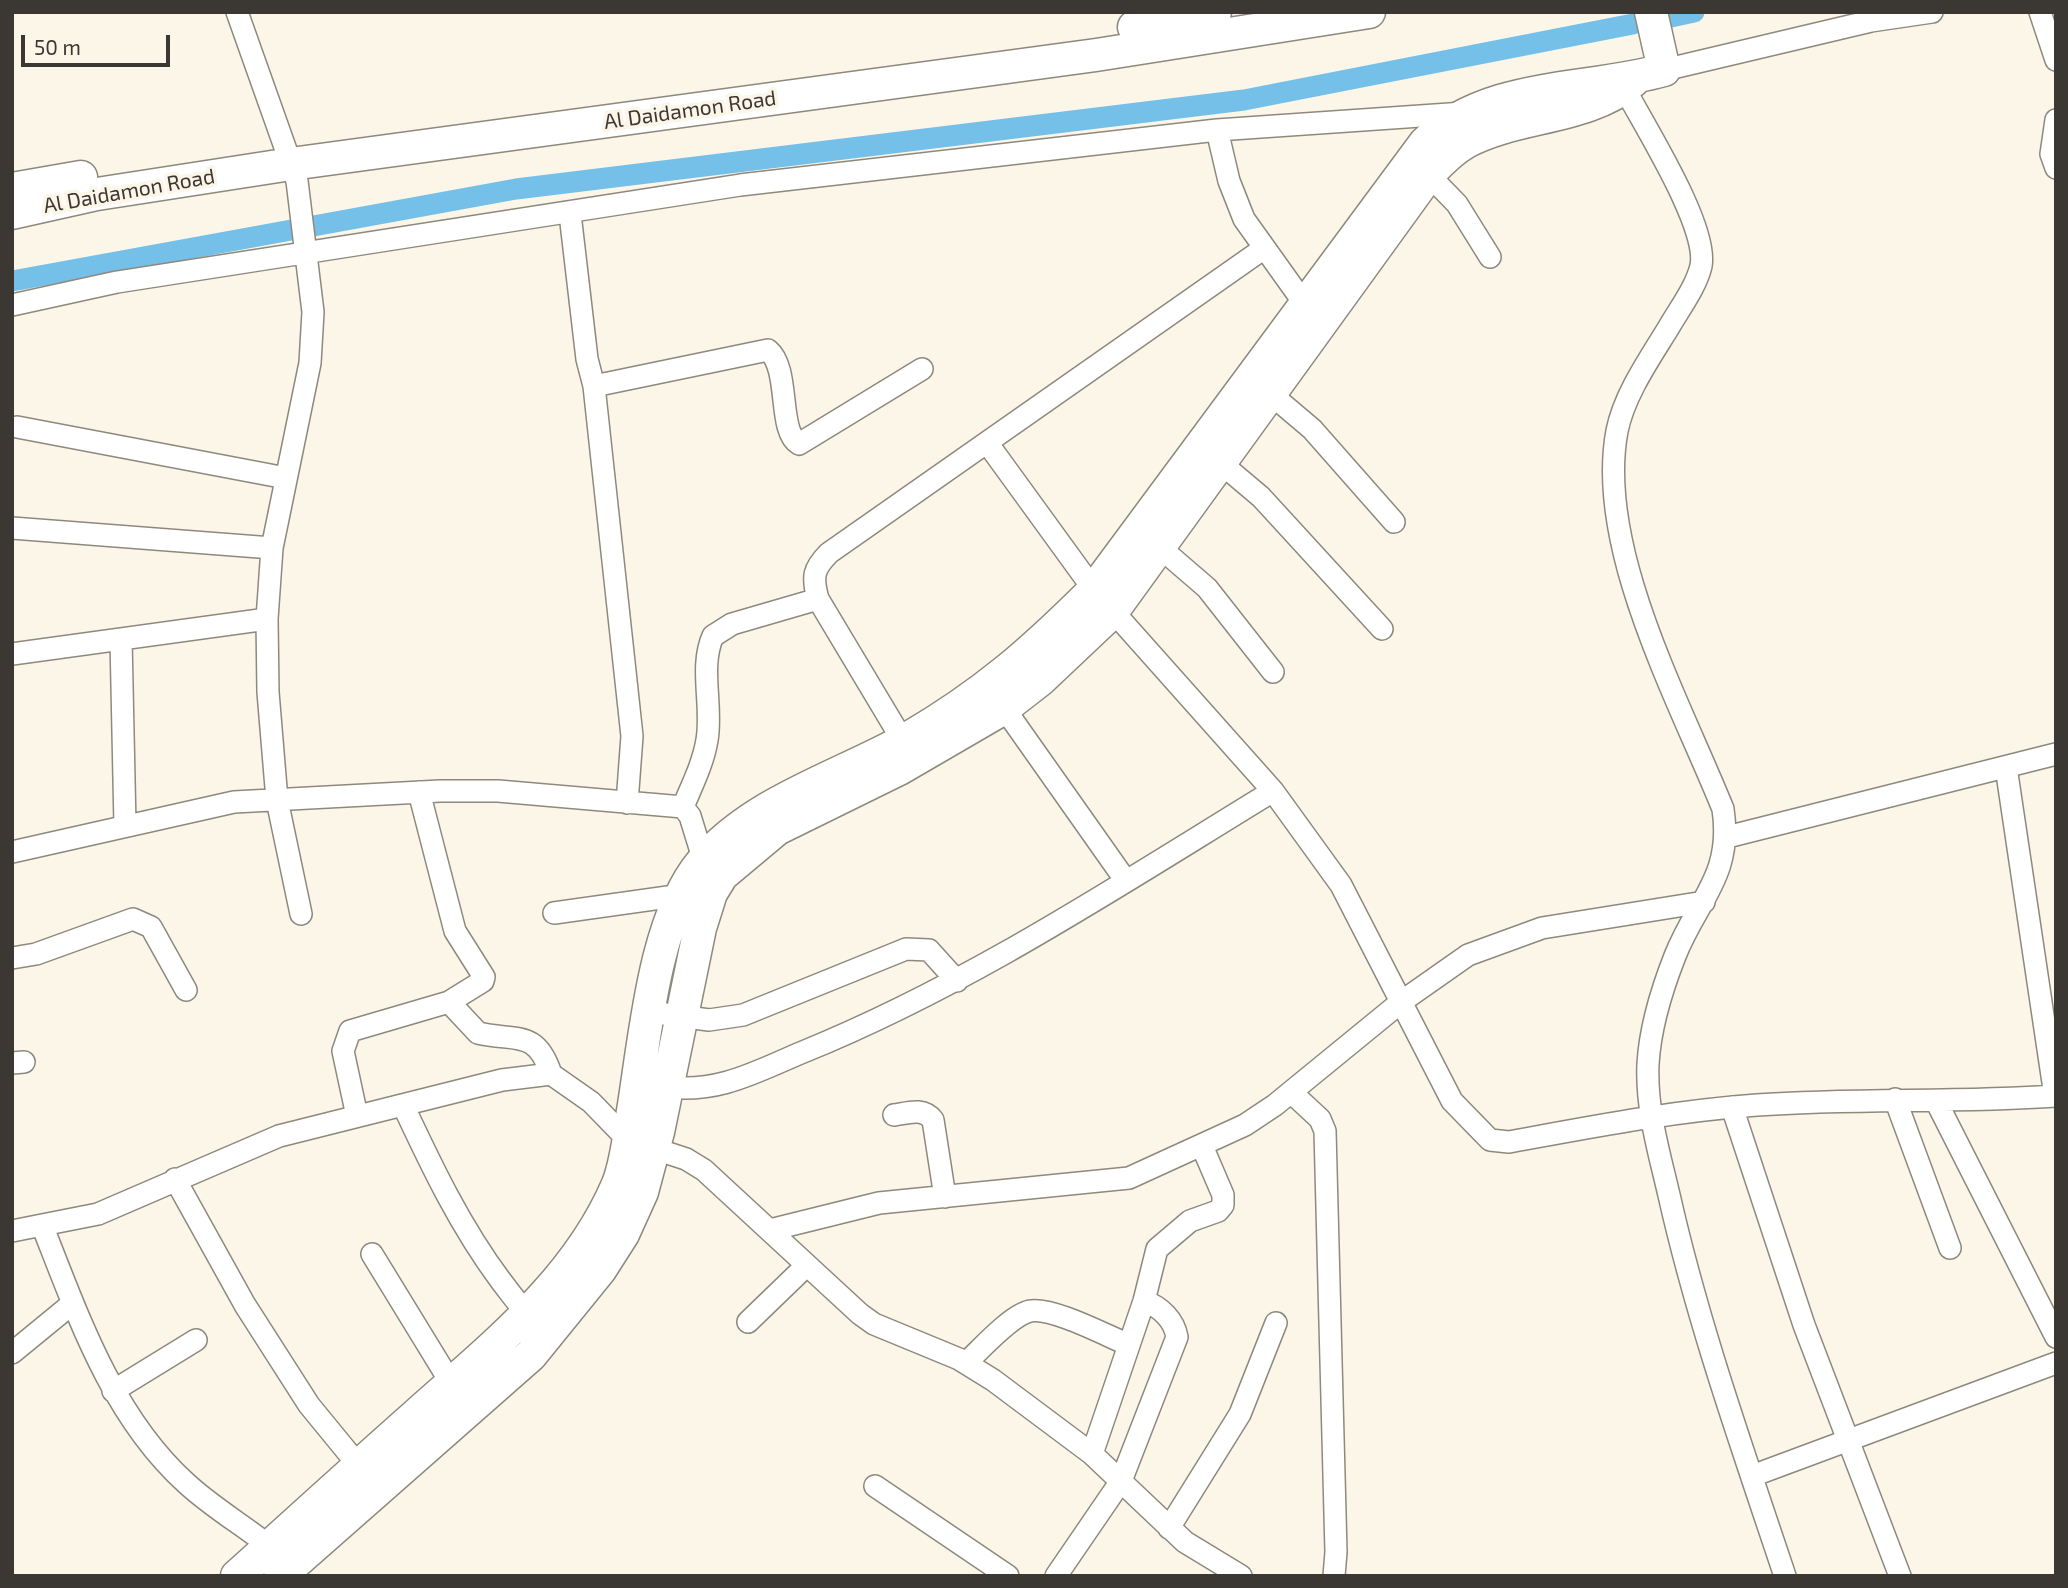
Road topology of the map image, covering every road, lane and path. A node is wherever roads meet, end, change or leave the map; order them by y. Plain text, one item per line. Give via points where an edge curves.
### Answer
1 (237, 12) edge
2 (1215, 12) edge
3 (1369, 12) edge
4 (1651, 12) edge
5 (1932, 12) edge
6 (2040, 12) edge
7 (1172, 16) edge
8 (1093, 44) junction
9 (2056, 60) edge
10 (1636, 78) junction
11 (1466, 113) junction
12 (2056, 120) edge
13 (1217, 130) junction
14 (291, 164) junction
15 (1420, 166) junction
16 (2056, 168) edge
17 (12, 190) edge
18 (12, 213) edge
19 (570, 214) junction
20 (306, 245) junction
21 (1264, 249) junction
22 (1490, 257) dead end
23 (1304, 303) junction
24 (12, 305) edge
25 (922, 369) dead end
26 (1260, 385) junction
27 (594, 386) junction
28 (17, 427) dead end
29 (988, 444) junction
30 (1210, 454) junction
31 (286, 478) junction
32 (1394, 522) dead end
33 (12, 528) edge
34 (1149, 538) junction
35 (272, 548) junction
36 (818, 599) junction
37 (1103, 601) junction
38 (267, 619) junction
39 (1382, 629) dead end
40 (121, 639) junction
41 (12, 654) edge
42 (1273, 671) dead end
43 (1004, 708) junction
44 (903, 741) junction
45 (2056, 754) edge
46 (2006, 767) junction
47 (1273, 791) junction
48 (419, 792) junction
49 (277, 800) junction
50 (627, 803) junction
51 (682, 807) junction
52 (125, 826) junction
53 (1727, 838) junction
54 (12, 852) edge
55 (1126, 881) junction
56 (701, 888) junction
57 (1704, 902) junction
58 (554, 913) dead end
59 (301, 914) dead end
60 (12, 958) edge
61 (957, 981) junction
62 (186, 990) dead end
63 (449, 1002) junction
64 (1401, 1002) junction
65 (650, 1013) junction
66 (682, 1017) junction
67 (551, 1074) junction
68 (667, 1087) junction
69 (1292, 1093) junction
70 (2055, 1096) edge
71 (1895, 1099) junction
72 (1936, 1101) junction
73 (403, 1105) junction
74 (1732, 1107) junction
75 (894, 1115) dead end
76 (357, 1116) junction
77 (1651, 1116) junction
78 (640, 1145) junction
79 (1202, 1146) junction
80 (175, 1179) junction
81 (945, 1197) junction
82 (42, 1225) junction
83 (770, 1230) junction
84 (12, 1231) edge
85 (1950, 1248) dead end
86 (372, 1254) dead end
87 (807, 1265) junction
88 (1144, 1301) junction
89 (73, 1303) junction
90 (748, 1322) dead end
91 (537, 1323) junction
92 (1276, 1323) dead end
93 (2056, 1337) edge
94 (196, 1340) dead end
95 (1129, 1345) junction
96 (12, 1353) edge
97 (966, 1363) junction
98 (2056, 1363) edge
99 (452, 1383) junction
100 (113, 1391) junction
101 (1848, 1441) junction
102 (1091, 1454) junction
103 (359, 1466) junction
104 (1752, 1476) junction
105 (1121, 1481) junction
106 (876, 1486) dead end
107 (1169, 1528) junction
108 (286, 1565) edge
109 (237, 1576) edge
110 (1008, 1576) edge
111 (1056, 1576) edge
112 (1241, 1576) edge
113 (1334, 1576) edge
114 (1785, 1576) edge
115 (1900, 1576) edge

1 - 14 street
2 - 7 street, Al Daidamon Road
3 - 8 street, Al Daidamon Road
4 - 10 street
5 - 10 street via 1871,21
6 - 9 street
7 - 8 street, Al Daidamon Road
8 - 14 street, Al Daidamon Road
10 - 11 street via 1576,84
10 - 15 street via 1599,103 1467,142
10 - 53 street via 1701,249 1701,264 1617,430 1618,522 1644,621 1723,809
11 - 13 street
11 - 15 street via 1437,132
12 - 16 street via 2051,154
13 - 19 street via 740,186
13 - 21 street via 1236,201
14 - 17 street, Al Daidamon Road
14 - 18 street, Al Daidamon Road via 97,194
14 - 20 street
15 - 22 street via 1457,204
15 - 23 street
15 - 26 street
19 - 20 street
19 - 27 street
20 - 24 street
20 - 31 street via 312,345
21 - 23 street
21 - 29 street
23 - 26 street
25 - 27 street via 799,444 792,435 778,365 768,349
26 - 30 street
26 - 32 street via 1312,429
27 - 50 street via 632,736
28 - 31 street
29 - 36 street via 830,553 816,566 812,578
29 - 37 street
30 - 34 street
30 - 39 street via 1275,512
31 - 35 street
33 - 35 street
34 - 37 street
34 - 42 street via 1216,598
35 - 38 street
36 - 44 street
36 - 51 street via 732,624 713,636 707,739 701,766
37 - 43 street via 1040,680
37 - 44 street via 964,705
37 - 47 street
38 - 40 street
38 - 49 street
40 - 41 street
40 - 52 street
43 - 55 street
43 - 56 street via 899,769 777,830
44 - 56 street via 770,808 734,833
45 - 46 street
46 - 53 street
46 - 70 street
47 - 55 street
47 - 64 street via 1341,885
48 - 49 street
48 - 50 street via 522,792
48 - 63 street via 456,931 484,977
49 - 52 street via 215,805
49 - 59 street
50 - 51 street
51 - 56 street via 690,816
52 - 54 street
53 - 57 street
55 - 61 street
56 - 58 street
56 - 65 street via 664,946
56 - 66 street
57 - 64 street via 1542,928 1503,940 1468,955
57 - 77 street via 1674,957 1651,1038
60 - 62 street via 36,954 133,919 151,927
61 - 66 street via 929,950 906,949 743,1016
61 - 68 street via 857,1030 731,1082 707,1089
63 - 67 street via 478,1033 520,1037 536,1046
63 - 76 street via 350,1031 343,1051
64 - 69 street
64 - 77 street via 1452,1101 1490,1140 1509,1142
65 - 66 street
65 - 78 street
66 - 68 street
67 - 73 street via 526,1074
67 - 78 street
68 - 78 street
69 - 79 street via 1245,1125
69 - 113 street via 1320,1119 1325,1131
70 - 72 street
71 - 72 street
71 - 74 street
71 - 85 street
72 - 93 street
73 - 76 street
73 - 91 street via 476,1247
74 - 77 street
74 - 101 street via 1804,1325
75 - 81 street via 919,1111 933,1120
76 - 80 street via 279,1136
77 - 104 street via 1703,1326
78 - 83 street via 686,1158
78 - 91 street via 598,1226
79 - 81 street via 1146,1172 1111,1182
79 - 88 street via 1223,1205 1190,1221 1157,1249
80 - 82 street via 99,1214
80 - 103 street via 245,1305 309,1405
81 - 83 street via 869,1205
82 - 84 street
82 - 89 street
83 - 87 street
86 - 99 street
87 - 90 street
87 - 97 street via 868,1320
88 - 95 street
88 - 105 street via 1170,1319 1177,1337
89 - 96 street
89 - 100 street
91 - 99 street
91 - 108 street via 531,1355
92 - 107 street via 1240,1414
94 - 100 street
95 - 97 street via 1051,1313 1030,1311
95 - 102 street
97 - 102 street
98 - 101 street
99 - 103 street
100 - 108 street via 142,1434 186,1483
101 - 104 street
101 - 115 street
102 - 105 street
103 - 108 street
104 - 114 street
105 - 107 street
105 - 111 street
106 - 110 street
107 - 112 street
108 - 109 street

